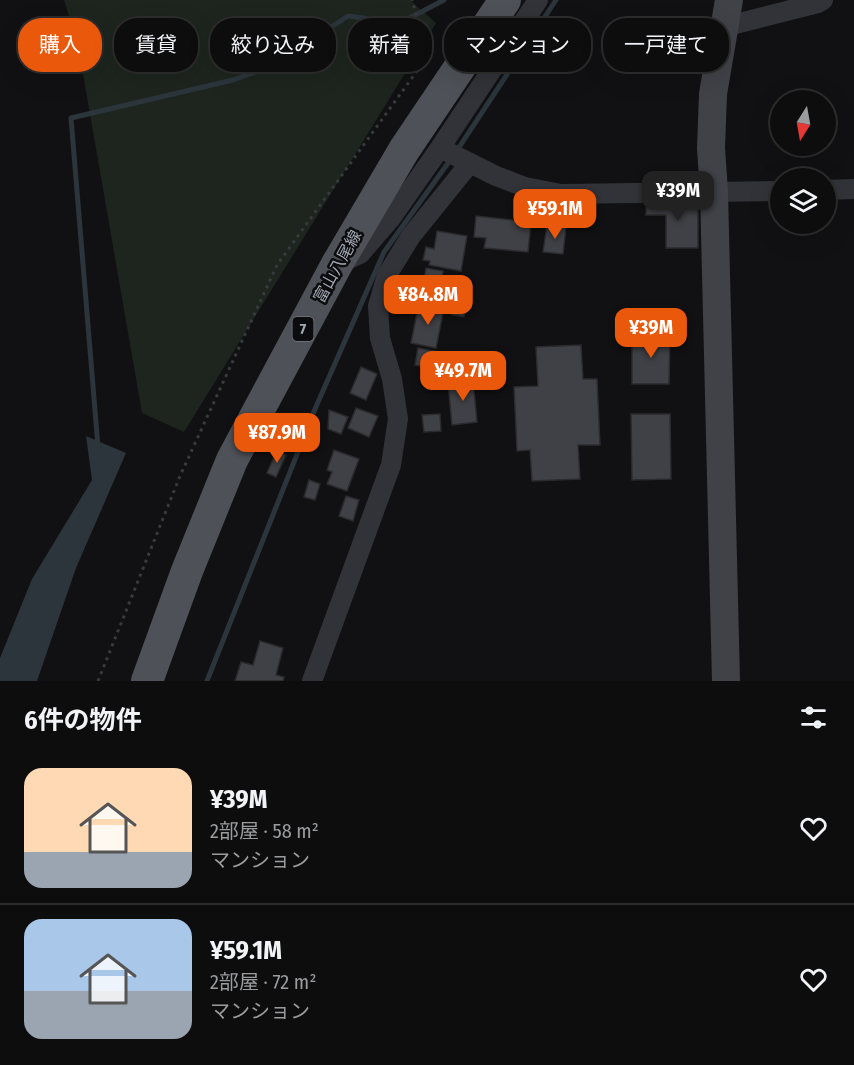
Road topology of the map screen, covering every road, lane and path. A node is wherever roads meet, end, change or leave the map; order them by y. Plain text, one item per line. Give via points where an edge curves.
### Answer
1 (412, 0) edge
2 (505, 0) edge
3 (538, 0) edge
4 (823, 0) edge
5 (726, 13) edge
6 (455, 155) junction
7 (854, 189) edge
8 (836, 190) edge
9 (770, 191) edge
10 (714, 192) junction
11 (337, 264) junction
12 (98, 681) edge
13 (147, 681) edge
14 (312, 681) edge
15 (726, 681) edge

1 - 12 path via 420,28 422,64 277,265 180,476
2 - 11 main road, 富山八尾線 / 7 via 404,150
3 - 6 street
4 - 5 street
5 - 10 street via 713,94
6 - 10 street via 525,187 561,194
6 - 11 street via 360,254
6 - 14 street via 387,275 378,306 380,338 398,419 391,465
7 - 8 street
9 - 10 street
10 - 15 street
11 - 13 main road, 富山八尾線 / 7 via 232,460

